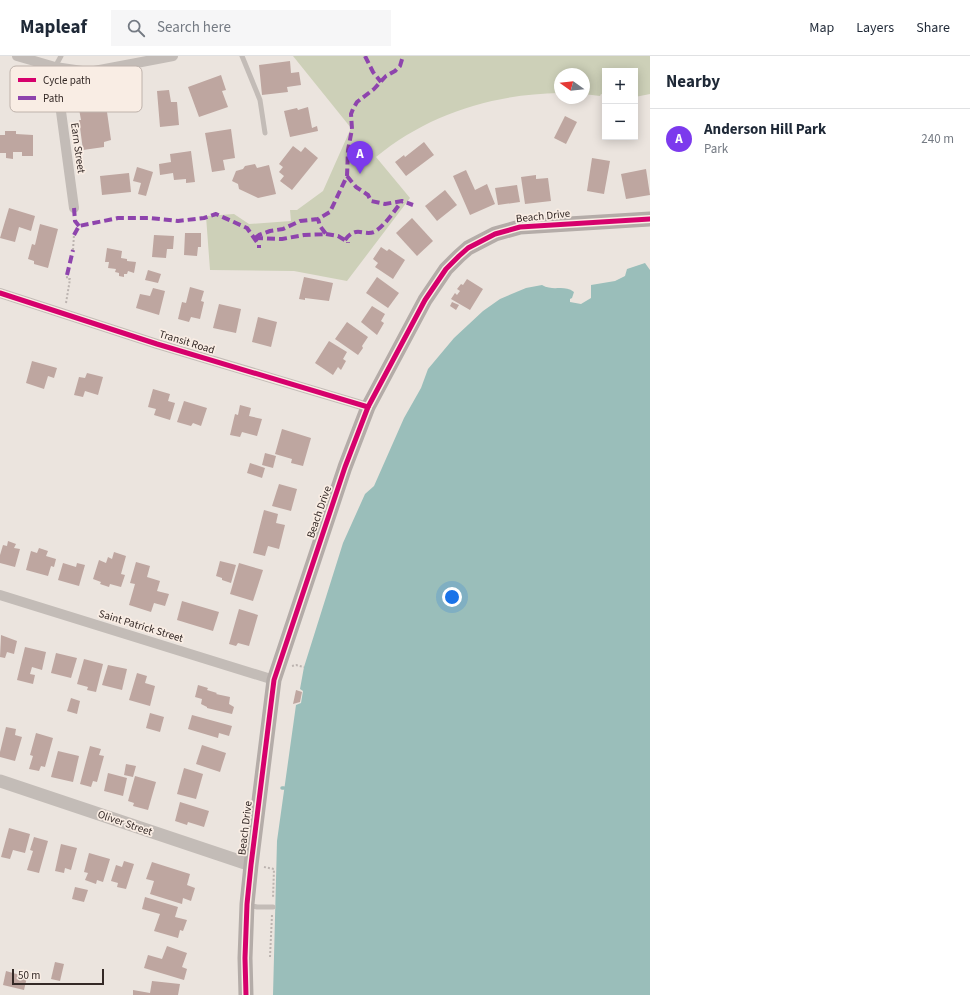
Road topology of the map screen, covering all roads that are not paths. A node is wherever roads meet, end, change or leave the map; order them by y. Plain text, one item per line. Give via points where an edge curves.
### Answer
1 (17, 56) edge
2 (61, 56) edge
3 (173, 56) edge
4 (242, 56) edge
5 (52, 66) edge
6 (56, 66) edge
7 (121, 66) edge
8 (61, 112) edge
9 (265, 134) dead end
10 (74, 208) dead end
11 (650, 219) edge
12 (0, 293) edge
13 (368, 407) junction
14 (0, 595) edge
15 (274, 680) junction
16 (0, 781) edge
17 (251, 865) junction
18 (247, 904) junction
19 (272, 907) road end
20 (246, 995) edge

1 - 5 street
2 - 6 lane
3 - 7 street
4 - 9 lane via 260,100
8 - 10 street, Earn Street
11 - 13 main road, Beach Drive via 520,227 495,234 468,248 446,269 425,300
12 - 13 street, Transit Road via 157,344
13 - 15 main road, Beach Drive via 345,467
14 - 15 street, Saint Patrick Street
15 - 17 main road, Beach Drive
16 - 17 street, Oliver Street
17 - 18 main road, Beach Drive
18 - 19 lane
18 - 20 main road, Beach Drive via 244,958

